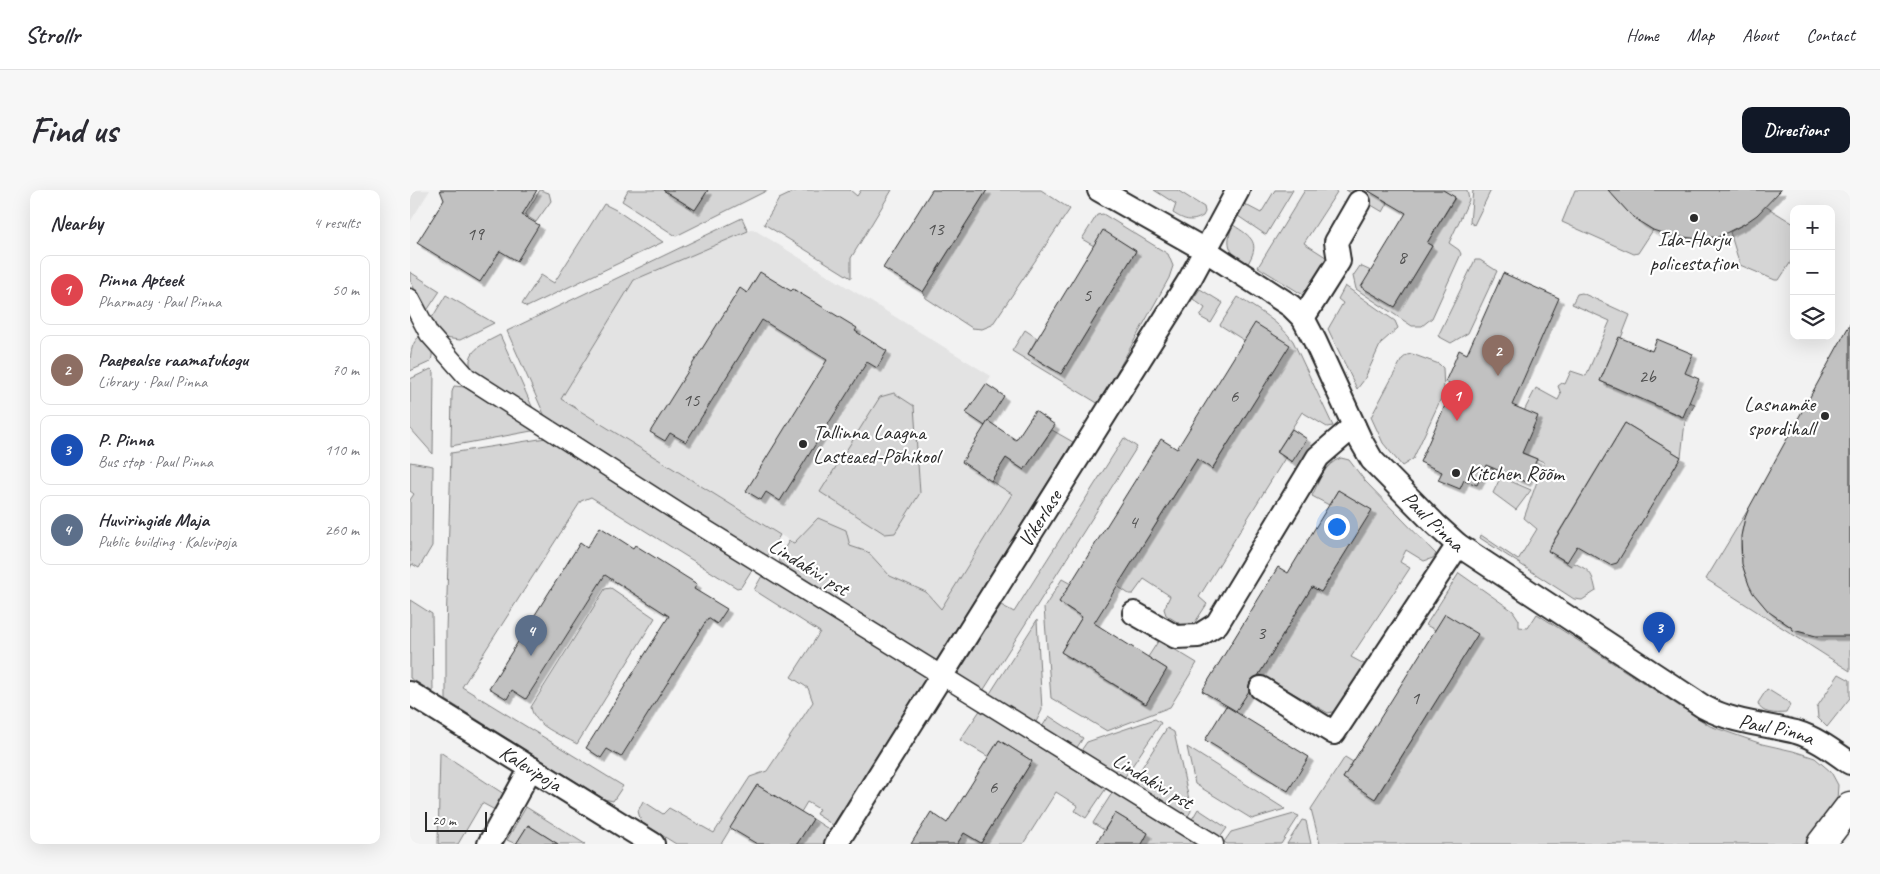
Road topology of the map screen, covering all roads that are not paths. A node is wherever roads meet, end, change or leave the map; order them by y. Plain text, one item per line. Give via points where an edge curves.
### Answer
1 (1099, 190) edge
2 (1238, 190) edge
3 (1360, 202) dead end
4 (1205, 250) junction
5 (410, 298) edge
6 (1302, 318) junction
7 (1354, 426) junction
8 (1458, 545) junction
9 (1134, 613) dead end
10 (942, 675) junction
11 (1261, 688) dead end
12 (410, 693) edge
13 (1850, 762) edge
14 (531, 768) junction
15 (1850, 806) edge
16 (489, 844) edge
17 (653, 844) edge
18 (836, 844) edge
19 (1214, 844) edge
20 (1821, 844) edge

1 - 4 street, Paul Pinna
2 - 4 street, Vikerlase
3 - 6 street via 1336,242 1339,260
4 - 6 street, Paul Pinna via 1291,306
4 - 10 street, Vikerlase via 1190,280
5 - 10 street, Lindakivi pst via 429,334 467,377
6 - 7 street, Paul Pinna
7 - 8 street, Paul Pinna via 1372,460 1386,477
7 - 9 street via 1318,457 1217,624 1198,636 1176,637
8 - 11 street via 1334,733
8 - 13 street, Paul Pinna via 1710,710 1745,723 1798,733
10 - 18 street, Vikerlase
10 - 19 street, Lindakivi pst
12 - 14 street, Kalevipoja
14 - 16 street
14 - 17 street, Kalevipoja
15 - 20 main road

